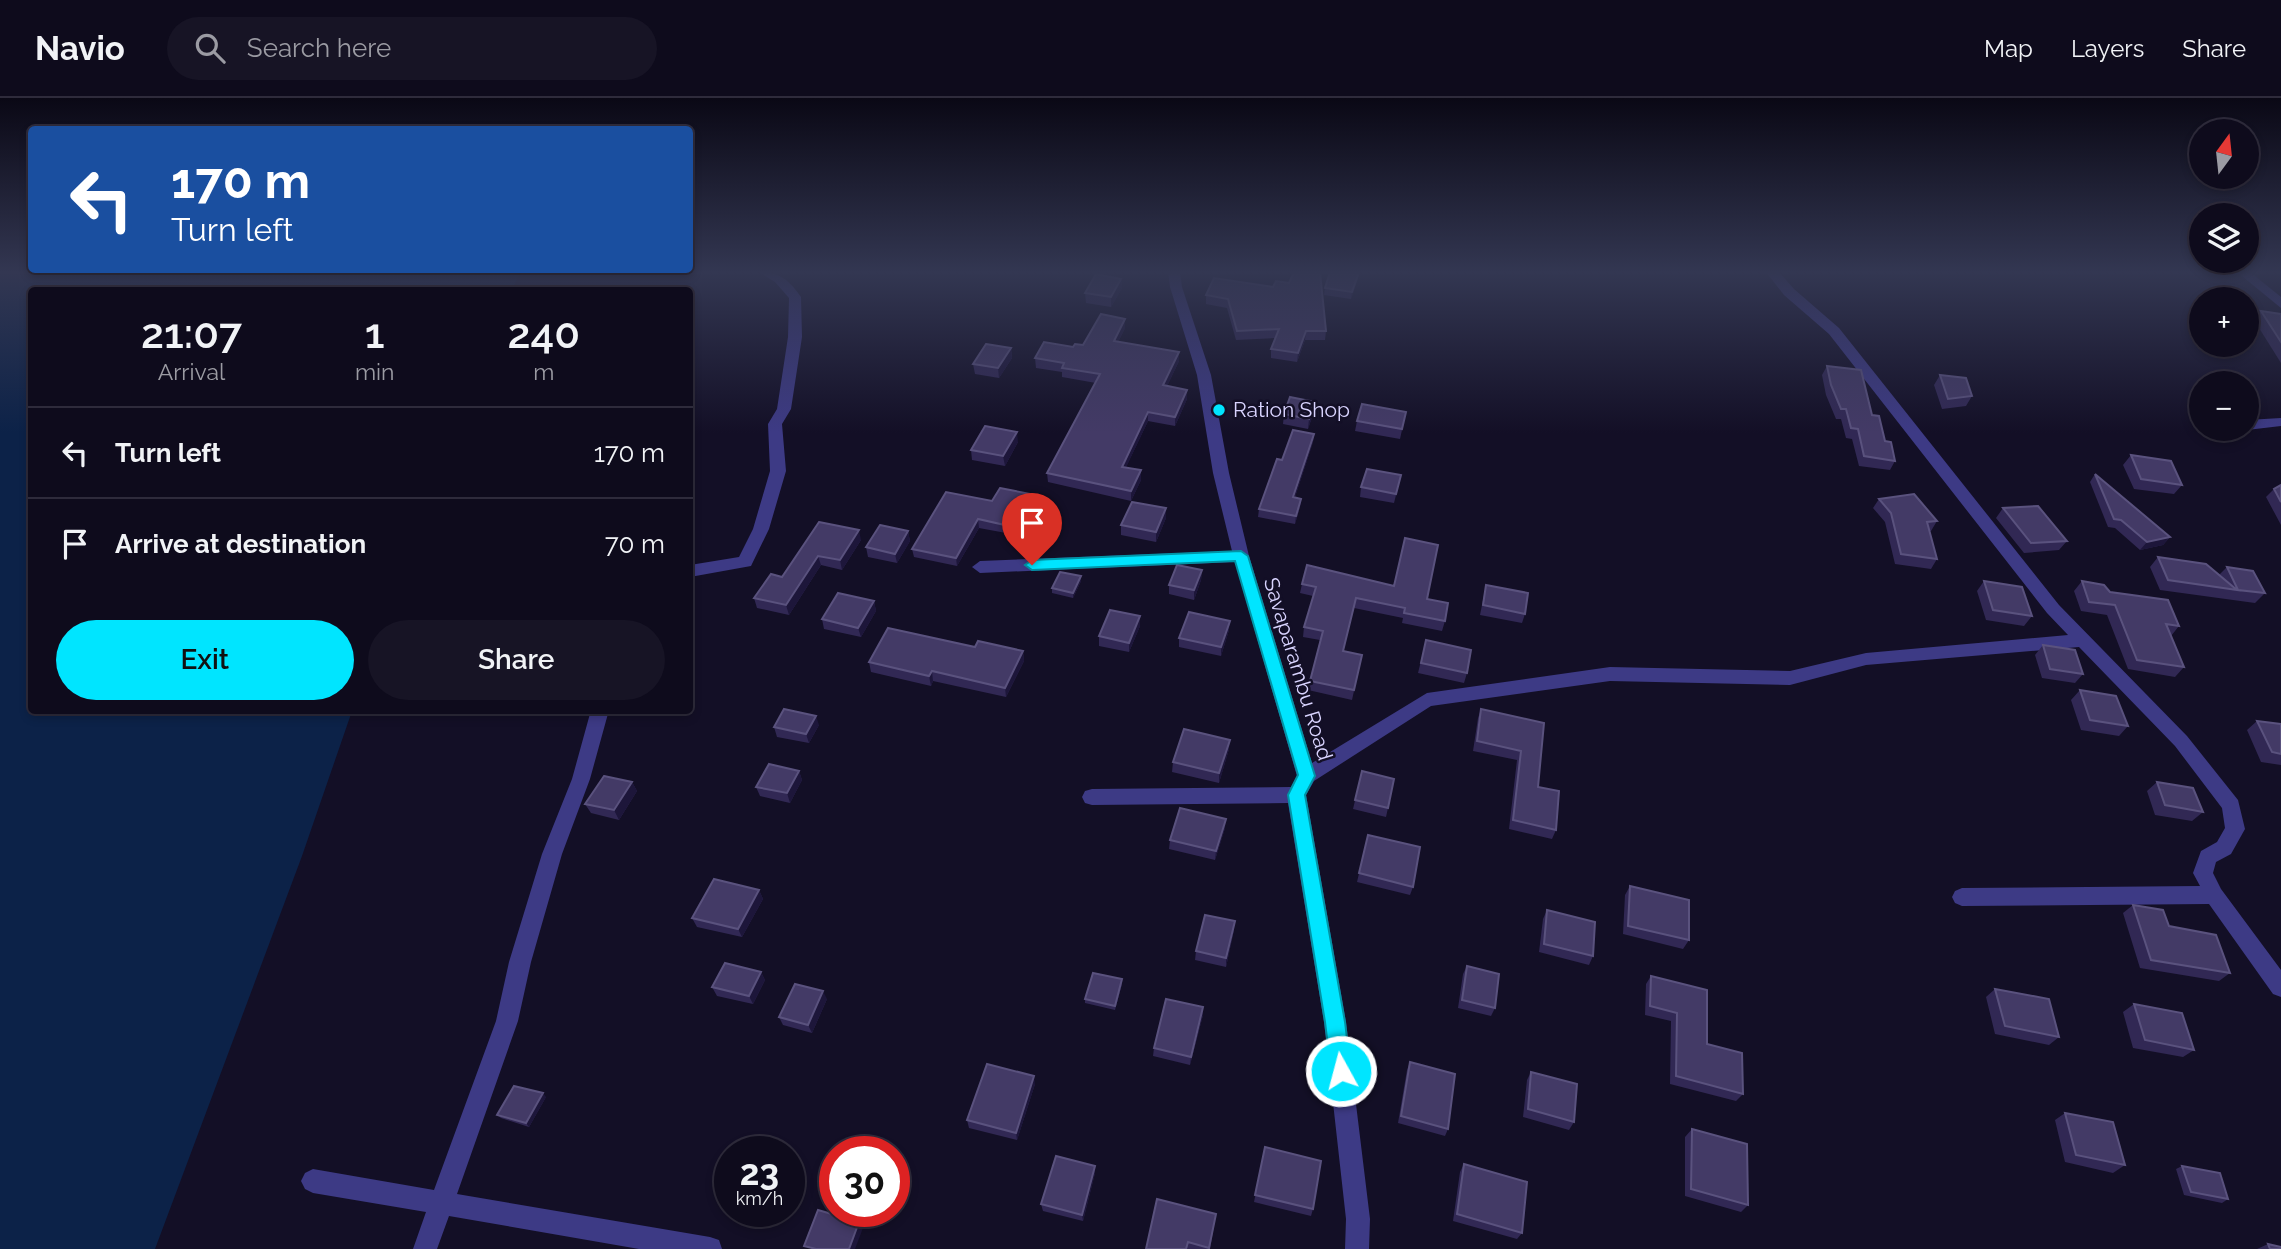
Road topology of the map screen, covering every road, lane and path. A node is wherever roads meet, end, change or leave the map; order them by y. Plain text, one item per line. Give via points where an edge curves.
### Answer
1 (795, 326) edge
2 (1188, 326) edge
3 (1827, 326) edge
4 (2281, 422) edge
5 (2259, 424) edge
6 (1241, 556) junction
7 (980, 567) dead end
8 (693, 571) edge
9 (2083, 640) junction
10 (599, 714) edge
11 (1307, 776) junction
12 (1296, 795) junction
13 (1092, 797) dead end
14 (2214, 895) junction
15 (1962, 897) dead end
16 (2281, 987) edge
17 (313, 1181) dead end
18 (441, 1203) junction
19 (425, 1249) edge
20 (710, 1249) edge
21 (1357, 1249) edge

1 - 8 street via 784,408 775,424 778,471 761,529 745,562
2 - 6 street, Savaparambu Road via 1204,375
3 - 9 street via 1878,384 2053,609
4 - 5 street
6 - 7 street
6 - 11 street, Savaparambu Road
9 - 11 street via 1866,659 1790,678 1610,674 1427,700
9 - 14 street via 2181,741 2231,806 2235,829 2224,848 2208,857 2203,873
10 - 18 street via 581,779 548,866 507,1021
11 - 12 street, Savaparambu Road
12 - 13 street
12 - 21 street via 1335,1022 1358,1219
14 - 15 street
14 - 16 street
17 - 18 street
18 - 19 street
18 - 20 street

